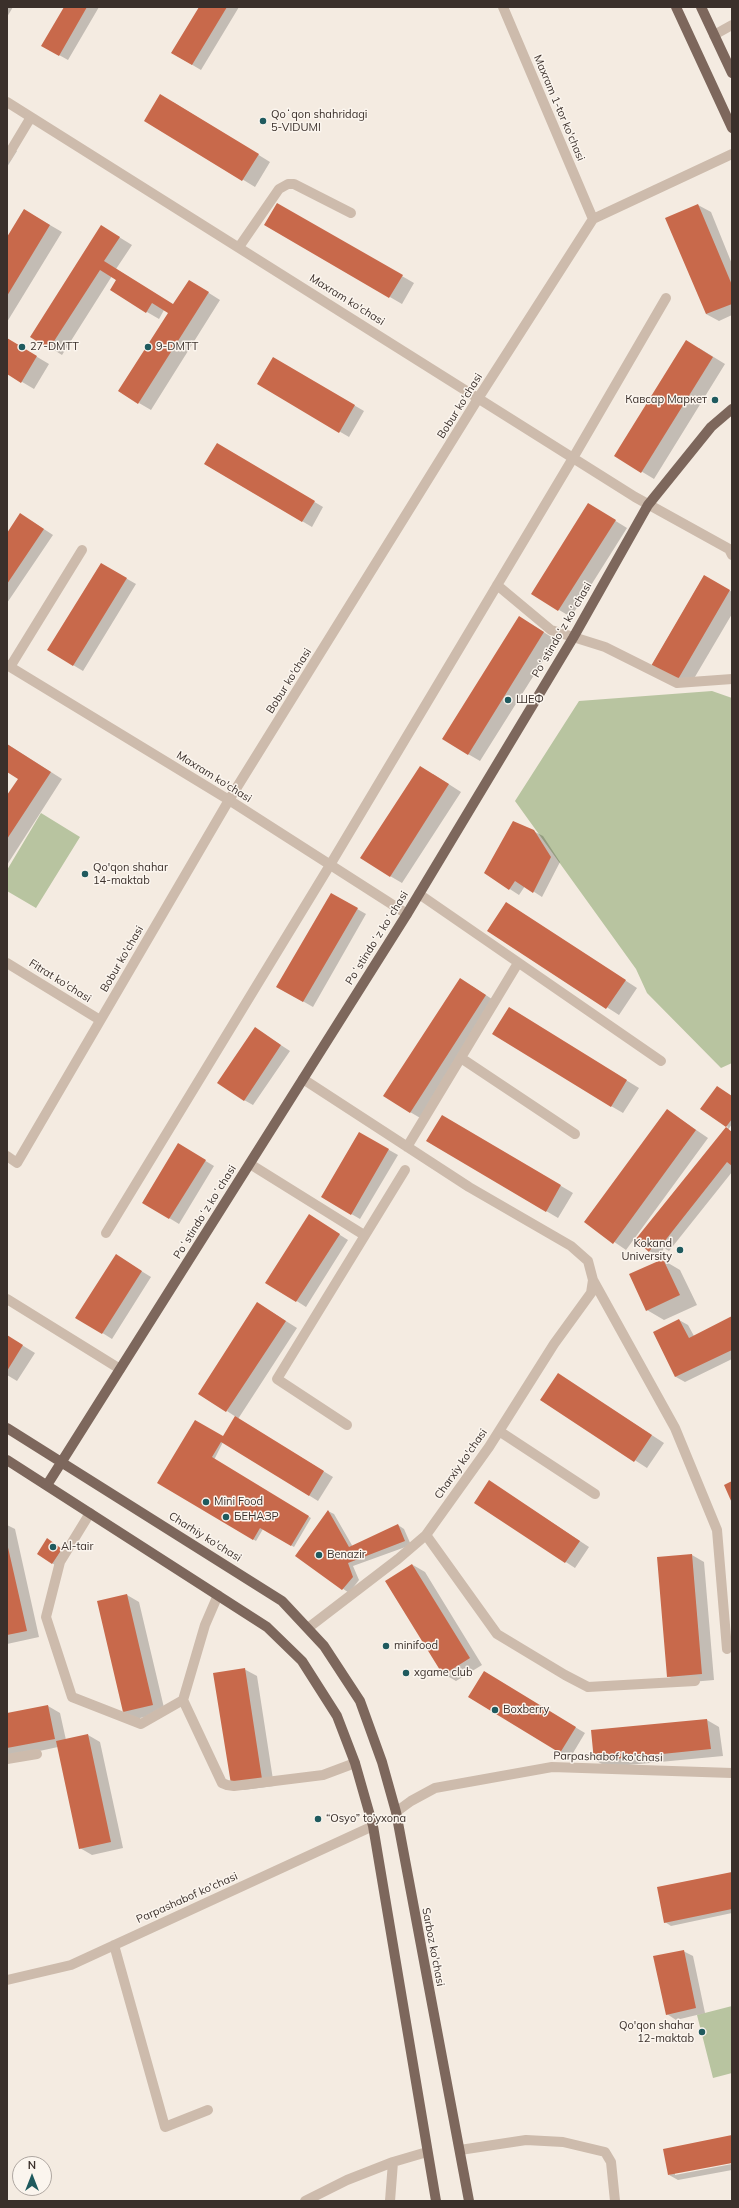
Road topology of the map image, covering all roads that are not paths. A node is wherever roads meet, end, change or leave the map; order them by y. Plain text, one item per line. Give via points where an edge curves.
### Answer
1 (504, 7) edge
2 (676, 7) edge
3 (701, 7) edge
4 (732, 25) edge
5 (714, 35) junction
6 (732, 73) edge
7 (7, 102) edge
8 (31, 117) junction
9 (732, 128) edge
10 (732, 154) edge
11 (7, 158) edge
12 (351, 213) dead end
13 (593, 219) junction
14 (238, 247) junction
15 (666, 298) dead end
16 (479, 397) junction
17 (732, 409) edge
18 (573, 458) junction
19 (648, 505) junction
20 (82, 550) dead end
21 (732, 555) edge
22 (497, 585) junction
23 (573, 638) junction
24 (8, 666) edge
25 (732, 679) edge
26 (229, 800) junction
27 (330, 865) junction
28 (419, 894) junction
29 (407, 914) junction
30 (7, 963) edge
31 (518, 963) junction
32 (100, 1020) junction
33 (461, 1058) junction
34 (661, 1061) dead end
35 (303, 1079) junction
36 (575, 1134) dead end
37 (407, 1147) junction
38 (7, 1156) edge
39 (250, 1164) junction
40 (405, 1170) dead end
41 (106, 1232) dead end
42 (364, 1235) junction
43 (593, 1280) junction
44 (7, 1299) edge
45 (120, 1369) junction
46 (347, 1425) dead end
47 (7, 1428) edge
48 (499, 1431) junction
49 (7, 1460) edge
50 (62, 1460) junction
51 (47, 1485) junction
52 (595, 1494) dead end
53 (90, 1513) junction
54 (426, 1535) junction
55 (218, 1595) junction
56 (308, 1628) junction
57 (727, 1649) dead end
58 (695, 1681) dead end
59 (183, 1700) junction
60 (360, 1701) joint
61 (36, 1754) dead end
62 (7, 1759) edge
63 (355, 1763) junction
64 (732, 1772) edge
65 (396, 1812) junction
66 (373, 1826) junction
67 (114, 1945) junction
68 (7, 1980) edge
69 (208, 2110) dead end
70 (460, 2150) junction
71 (427, 2152) junction
72 (393, 2162) junction
73 (305, 2201) edge
74 (390, 2201) edge
75 (436, 2201) edge
76 (469, 2201) edge
77 (614, 2201) edge

1 - 13 street, Maxram 1-tor ko'chasi
2 - 9 main road
3 - 5 main road
4 - 5 street
5 - 6 main road
7 - 8 street, Maxram ko'chasi
8 - 11 street
8 - 14 street, Maxram ko'chasi
10 - 13 street
12 - 14 street via 294,184 288,184 279,188
13 - 16 street, Bobur ko'chasi
14 - 16 street, Maxram ko'chasi
15 - 18 street
16 - 18 street, Maxram ko'chasi
16 - 26 street, Bobur ko'chasi
17 - 19 main road, Poʻstindoʻz koʻchasi via 711,427
18 - 19 street, Maxram ko'chasi
18 - 22 street
19 - 21 street, Maxram ko'chasi via 729,549
19 - 23 main road, Poʻstindoʻz koʻchasi
20 - 24 street
22 - 23 street via 551,630
22 - 27 street
23 - 25 street via 605,647 677,684
23 - 28 main road, Poʻstindoʻz koʻchasi
24 - 26 street, Maxram ko'chasi
26 - 27 street, Maxram ko'chasi
26 - 32 street, Bobur ko'chasi
27 - 29 street, Maxram ko'chasi
27 - 41 street
28 - 29 main road, Poʻstindoʻz koʻchasi
28 - 31 street
29 - 35 main road, Poʻstindoʻz koʻchasi
30 - 32 street, Fitrat ko'chasi
31 - 33 street
31 - 34 street
32 - 38 street, Bobur ko'chasi via 17,1163
33 - 36 street
33 - 37 street
35 - 37 street
35 - 39 main road, Poʻstindoʻz koʻchasi
37 - 43 street via 469,1187 571,1246 588,1261
39 - 42 street
39 - 45 main road, Poʻstindoʻz koʻchasi
40 - 42 street
42 - 46 street via 277,1378
43 - 48 street, Charxiy ko'chasi via 591,1293 554,1344
43 - 57 street via 675,1428 717,1530
44 - 45 street
45 - 50 main road, Poʻstindoʻz koʻchasi
47 - 50 main road, Charhiy ko'chasi
48 - 52 street
48 - 54 street, Charxiy ko'chasi
49 - 51 main road
50 - 51 main road, Poʻstindoʻz koʻchasi
50 - 56 main road, Charhiy ko'chasi via 282,1600
51 - 53 main road
53 - 55 main road
53 - 59 street via 60,1562 46,1617 72,1697 141,1724
54 - 56 street, Charxiy ko'chasi
54 - 58 street via 497,1634 565,1675 588,1687
55 - 59 street via 205,1624
55 - 63 main road via 267,1627 302,1661 337,1716
56 - 60 main road, Charhiy ko'chasi via 324,1646
59 - 63 street via 222,1783 227,1785 323,1775
60 - 65 main road, Sarboz ko'chasi via 382,1762
61 - 62 street
63 - 66 main road
64 - 65 street, Parpashabof ko'chasi via 552,1767 435,1788
65 - 70 main road, Sarboz ko'chasi
66 - 67 street, Parpashabof ko'chasi
66 - 71 main road
67 - 68 street, Parpashabof ko'chasi via 71,1964
67 - 69 street via 165,2127
70 - 76 main road, Sarboz ko'chasi
70 - 77 street via 526,2140 563,2142 605,2152 611,2162
71 - 72 street
71 - 75 main road
72 - 73 street via 347,2180
72 - 74 street

